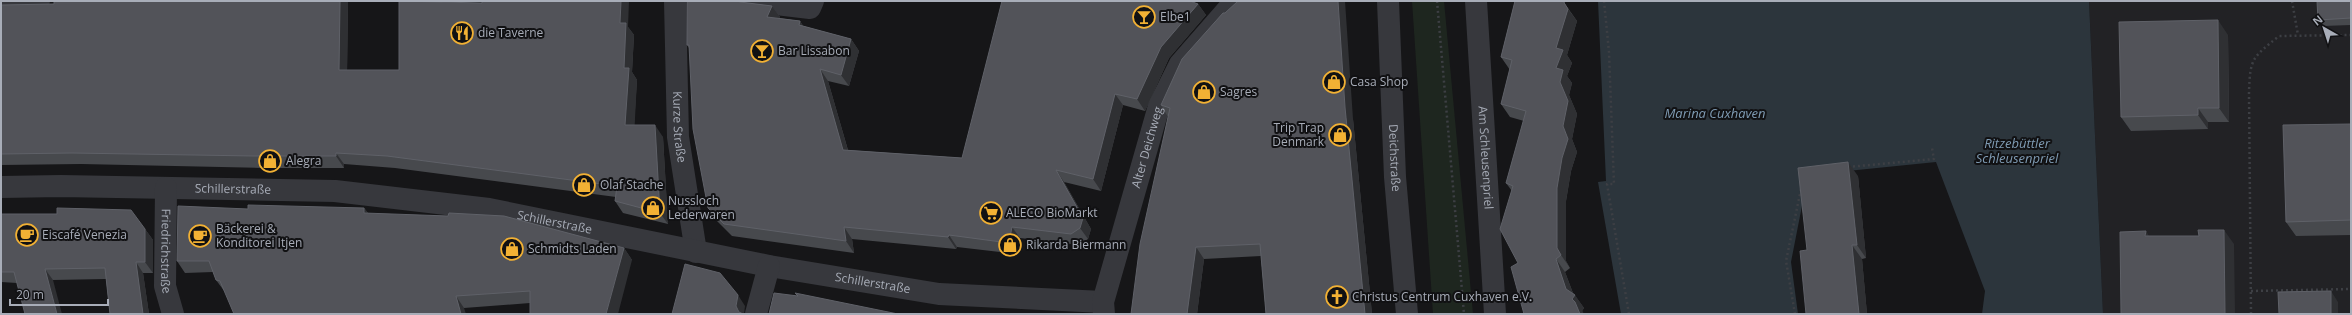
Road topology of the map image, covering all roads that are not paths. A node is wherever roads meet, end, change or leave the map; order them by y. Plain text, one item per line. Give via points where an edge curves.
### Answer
1 (39, 1) edge
2 (675, 1) edge
3 (750, 1) edge
4 (813, 1) edge
5 (1235, 1) edge
6 (1388, 1) edge
7 (1476, 1) edge
8 (1, 2) edge
9 (1, 187) edge
10 (166, 188) junction
11 (696, 252) junction
12 (769, 266) junction
13 (1104, 308) edge
14 (173, 314) edge
15 (756, 314) edge
16 (1407, 314) edge
17 (1495, 314) edge

1 - 8 street
2 - 11 street, Kurze Straße via 678,137
3 - 4 street via 810,8
5 - 13 street, Alter Deichweg via 1180,64 1159,106
6 - 16 street, Deichstraße via 1395,177
7 - 17 street, Am Schleusenpriel
9 - 10 street, Schillerstraße
10 - 11 street, Schillerstraße via 335,191 489,209
10 - 14 street, Friedrichstraße via 165,286
11 - 12 street, Schillerstraße
12 - 13 street, Schillerstraße via 939,294
12 - 15 street

